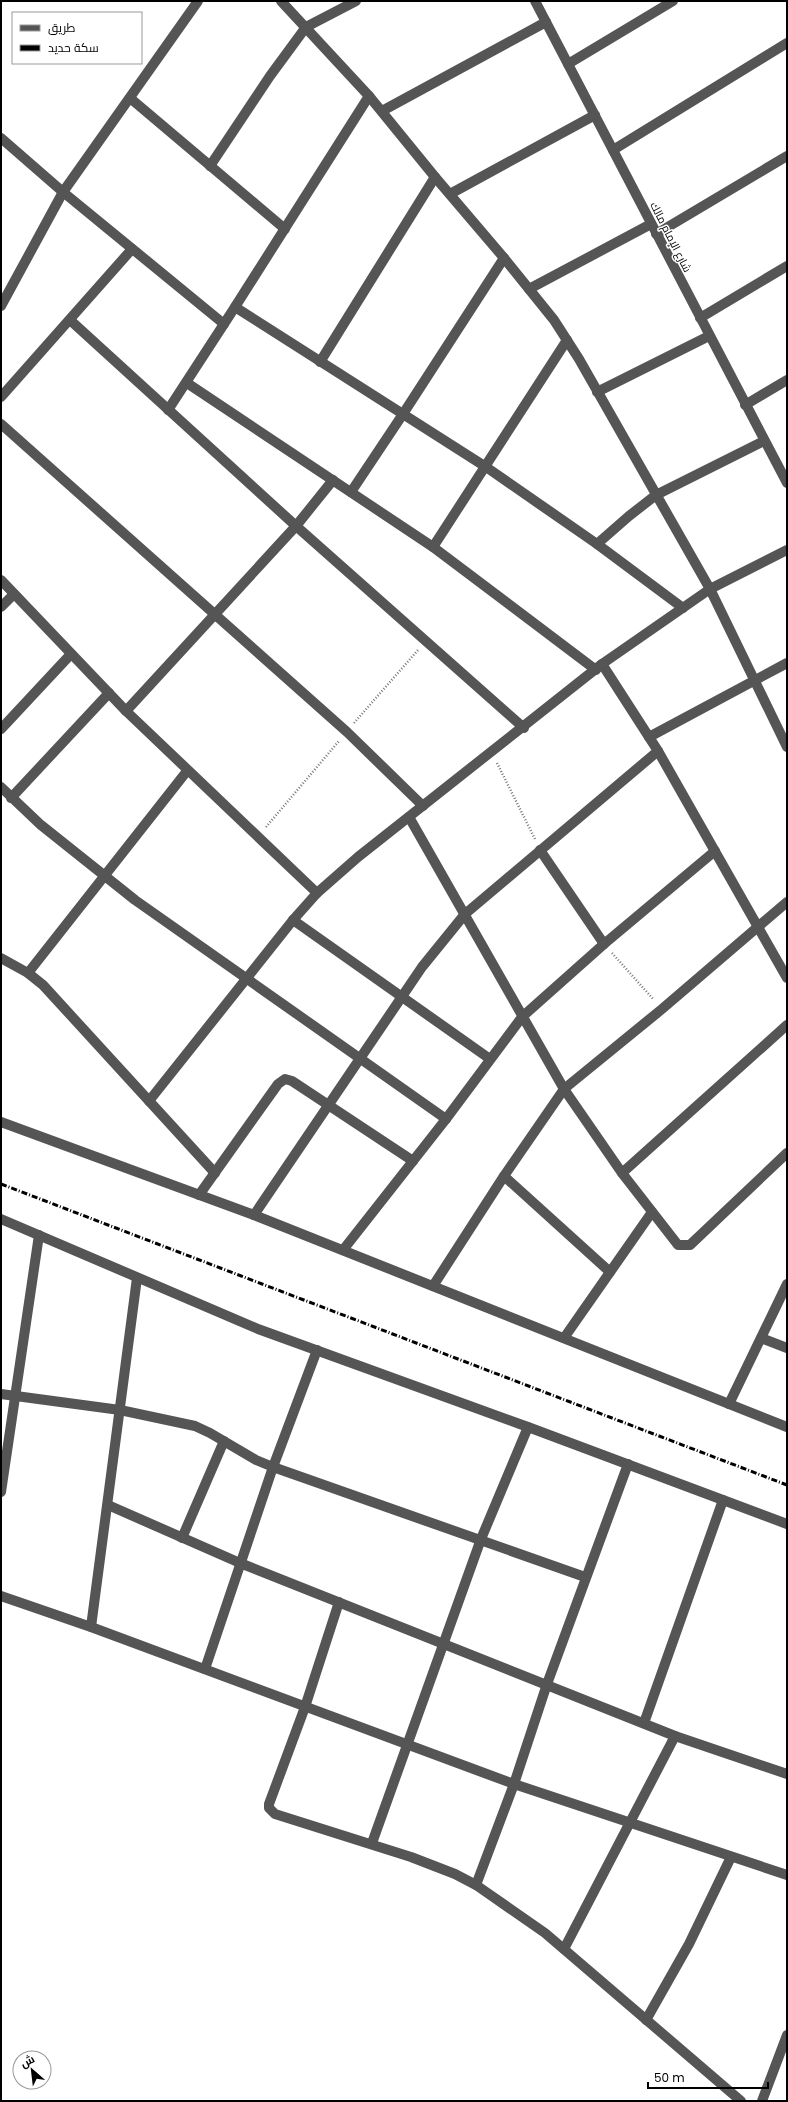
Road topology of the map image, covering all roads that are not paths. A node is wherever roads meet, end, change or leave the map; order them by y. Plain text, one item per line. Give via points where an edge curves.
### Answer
1 (198, 1) edge
2 (282, 1) edge
3 (356, 1) edge
4 (536, 1) edge
5 (672, 1) edge
6 (546, 22) junction
7 (306, 27) junction
8 (787, 43) edge
9 (568, 64) junction
10 (369, 96) junction
11 (130, 98) junction
12 (382, 111) junction
13 (595, 115) junction
14 (1, 138) edge
15 (613, 150) junction
16 (787, 156) edge
17 (210, 166) junction
18 (435, 177) junction
19 (63, 192) junction
20 (450, 194) junction
21 (654, 229) junction
22 (285, 230) junction
23 (132, 249) junction
24 (504, 258) junction
25 (787, 266) edge
26 (529, 290) junction
27 (1, 306) edge
28 (235, 307) junction
29 (700, 318) junction
30 (70, 320) junction
31 (224, 324) junction
32 (709, 336) junction
33 (567, 340) junction
34 (320, 362) junction
35 (787, 380) edge
36 (187, 383) junction
37 (597, 392) junction
38 (1, 397) edge
39 (745, 405) junction
40 (168, 410) junction
41 (403, 414) junction
42 (1, 424) edge
43 (764, 441) junction
44 (486, 467) junction
45 (333, 480) junction
46 (787, 483) edge
47 (351, 492) junction
48 (656, 495) junction
49 (296, 526) junction
50 (597, 544) junction
51 (433, 547) junction
52 (787, 550) edge
53 (1, 580) edge
54 (710, 589) junction
55 (14, 594) junction
56 (1, 607) edge
57 (683, 608) junction
58 (216, 615) junction
59 (71, 654) junction
60 (787, 663) edge
61 (599, 667) junction
62 (755, 679) junction
63 (109, 693) junction
64 (126, 711) junction
65 (524, 728) junction
66 (1, 729) edge
67 (649, 737) junction
68 (787, 747) edge
69 (658, 751) junction
70 (187, 771) junction
71 (1, 787) edge
72 (11, 798) junction
73 (422, 806) junction
74 (409, 817) junction
75 (540, 850) junction
76 (715, 851) junction
77 (104, 875) junction
78 (317, 893) junction
79 (787, 902) edge
80 (466, 914) junction
81 (293, 920) junction
82 (758, 926) junction
83 (604, 944) junction
84 (1, 958) edge
85 (28, 973) junction
86 (787, 978) edge
87 (246, 980) junction
88 (402, 996) junction
89 (522, 1017) junction
90 (787, 1025) edge
91 (361, 1059) junction
92 (490, 1059) junction
93 (564, 1089) junction
94 (149, 1101) junction
95 (329, 1106) junction
96 (446, 1119) junction
97 (1, 1122) edge
98 (787, 1153) edge
99 (413, 1161) junction
100 (214, 1173) junction
101 (622, 1173) junction
102 (504, 1176) junction
103 (198, 1195) junction
104 (652, 1212) junction
105 (254, 1215) junction
106 (1, 1219) edge
107 (39, 1235) junction
108 (343, 1250) junction
109 (610, 1272) junction
110 (137, 1278) junction
111 (787, 1284) edge
112 (433, 1286) junction
113 (564, 1338) junction
114 (761, 1338) junction
115 (787, 1348) edge
116 (317, 1350) junction
117 (1, 1394) edge
118 (15, 1396) junction
119 (729, 1404) junction
120 (120, 1410) junction
121 (528, 1427) junction
122 (787, 1427) edge
123 (224, 1441) junction
124 (628, 1464) junction
125 (273, 1467) junction
126 (1, 1492) edge
127 (723, 1500) junction
128 (108, 1505) junction
129 (787, 1524) edge
130 (182, 1538) junction
131 (481, 1539) junction
132 (240, 1563) junction
133 (585, 1577) junction
134 (1, 1596) edge
135 (339, 1602) junction
136 (91, 1627) junction
137 (444, 1644) junction
138 (205, 1669) junction
139 (546, 1684) junction
140 (305, 1707) junction
141 (644, 1723) junction
142 (675, 1736) junction
143 (408, 1744) junction
144 (787, 1774) edge
145 (514, 1784) junction
146 (629, 1824) junction
147 (372, 1843) junction
148 (731, 1857) junction
149 (787, 1875) edge
150 (476, 1885) junction
151 (564, 1949) junction
152 (646, 2020) junction
153 (786, 2040) edge
154 (741, 2101) edge
155 (762, 2101) edge

1 - 11 street
2 - 7 street
3 - 7 street
4 - 6 street, شارع الإمام مالك
5 - 9 street
6 - 9 street, شارع الإمام مالك
6 - 12 street
7 - 10 street
7 - 17 street
8 - 15 street
9 - 13 street, شارع الإمام مالك
10 - 12 street
10 - 22 street
11 - 17 street
11 - 19 street
12 - 18 street
13 - 15 street, شارع الإمام مالك
13 - 20 street
14 - 19 street
15 - 21 street, شارع الإمام مالك
16 - 21 street
17 - 22 street
18 - 20 street
18 - 34 street
19 - 23 street
19 - 27 street
20 - 24 street
21 - 26 street
21 - 29 street, شارع الإمام مالك
22 - 28 street
23 - 30 street
23 - 31 street
24 - 26 street
24 - 41 street
25 - 29 street
26 - 33 street
28 - 31 street
28 - 34 street
29 - 32 street, شارع الإمام مالك
30 - 38 street
30 - 40 street
31 - 36 street
32 - 37 street
32 - 39 street, شارع الإمام مالك
33 - 37 street
33 - 44 street
34 - 41 street
35 - 39 street
36 - 40 street
36 - 45 street
37 - 48 street
39 - 43 street, شارع الإمام مالك
40 - 49 street
41 - 44 street
41 - 47 street
42 - 58 street
43 - 46 street, شارع الإمام مالك
43 - 48 street
44 - 50 street
44 - 51 street
45 - 47 street
45 - 49 street
47 - 51 street
48 - 50 street
48 - 54 street
49 - 58 street
49 - 65 street
50 - 57 street
51 - 61 street
52 - 54 street
53 - 55 street
54 - 57 street
54 - 62 street
55 - 56 street
55 - 59 street
57 - 61 street
58 - 64 street
58 - 73 street via 347,732
59 - 63 street
59 - 66 street
60 - 62 street
61 - 65 street
61 - 67 street
62 - 67 street
62 - 68 street
63 - 64 street
63 - 72 street
64 - 70 street
65 - 73 street
67 - 69 street
69 - 75 street
69 - 76 street
70 - 77 street
70 - 78 street
71 - 72 street
72 - 77 street
73 - 74 street
74 - 78 street
74 - 80 street
75 - 80 street
75 - 83 street
76 - 82 street
76 - 83 street
77 - 85 street
77 - 87 street
78 - 81 street
79 - 82 street
80 - 88 street via 438,945
80 - 89 street
81 - 87 street
81 - 88 street
82 - 86 street
82 - 93 street
83 - 89 street
84 - 85 street
85 - 94 street
87 - 91 street
87 - 94 street
88 - 91 street
88 - 92 street
89 - 92 street
89 - 93 street
90 - 101 street
91 - 95 street
91 - 96 street
92 - 96 street
93 - 101 street
93 - 102 street
94 - 100 street
95 - 99 street
95 - 100 street via 292,1081 284,1079
95 - 105 street
96 - 99 street
97 - 103 street
98 - 104 street via 690,1245 678,1245
99 - 108 street
100 - 103 street
101 - 104 street
102 - 109 street
102 - 112 street
103 - 105 street
104 - 109 street
105 - 108 street
106 - 107 street
107 - 110 street
107 - 118 street
108 - 112 street
109 - 113 street
110 - 116 street via 250,1326
110 - 120 street
111 - 114 street
112 - 113 street
113 - 119 street
114 - 115 street
114 - 119 street
116 - 121 street
116 - 125 street
117 - 118 street
118 - 120 street
118 - 126 street
119 - 122 street
120 - 123 street via 195,1426
120 - 128 street
121 - 124 street
121 - 131 street
123 - 125 street
123 - 130 street
124 - 127 street
124 - 133 street
125 - 131 street
125 - 132 street
127 - 129 street
127 - 141 street
128 - 130 street
128 - 136 street
130 - 132 street
131 - 133 street
131 - 137 street
132 - 135 street
132 - 138 street
133 - 139 street
134 - 136 street
135 - 137 street
135 - 140 street
136 - 138 street
137 - 139 street
137 - 143 street
138 - 140 street
139 - 141 street
139 - 145 street
140 - 143 street
140 - 147 street via 269,1808 275,1814
141 - 142 street
142 - 144 street
142 - 146 street
143 - 145 street
143 - 147 street
145 - 146 street
145 - 150 street
146 - 148 street
146 - 151 street
147 - 150 street via 455,1874
148 - 149 street
148 - 152 street via 689,1944
150 - 151 street
151 - 152 street
152 - 154 street
153 - 155 street

